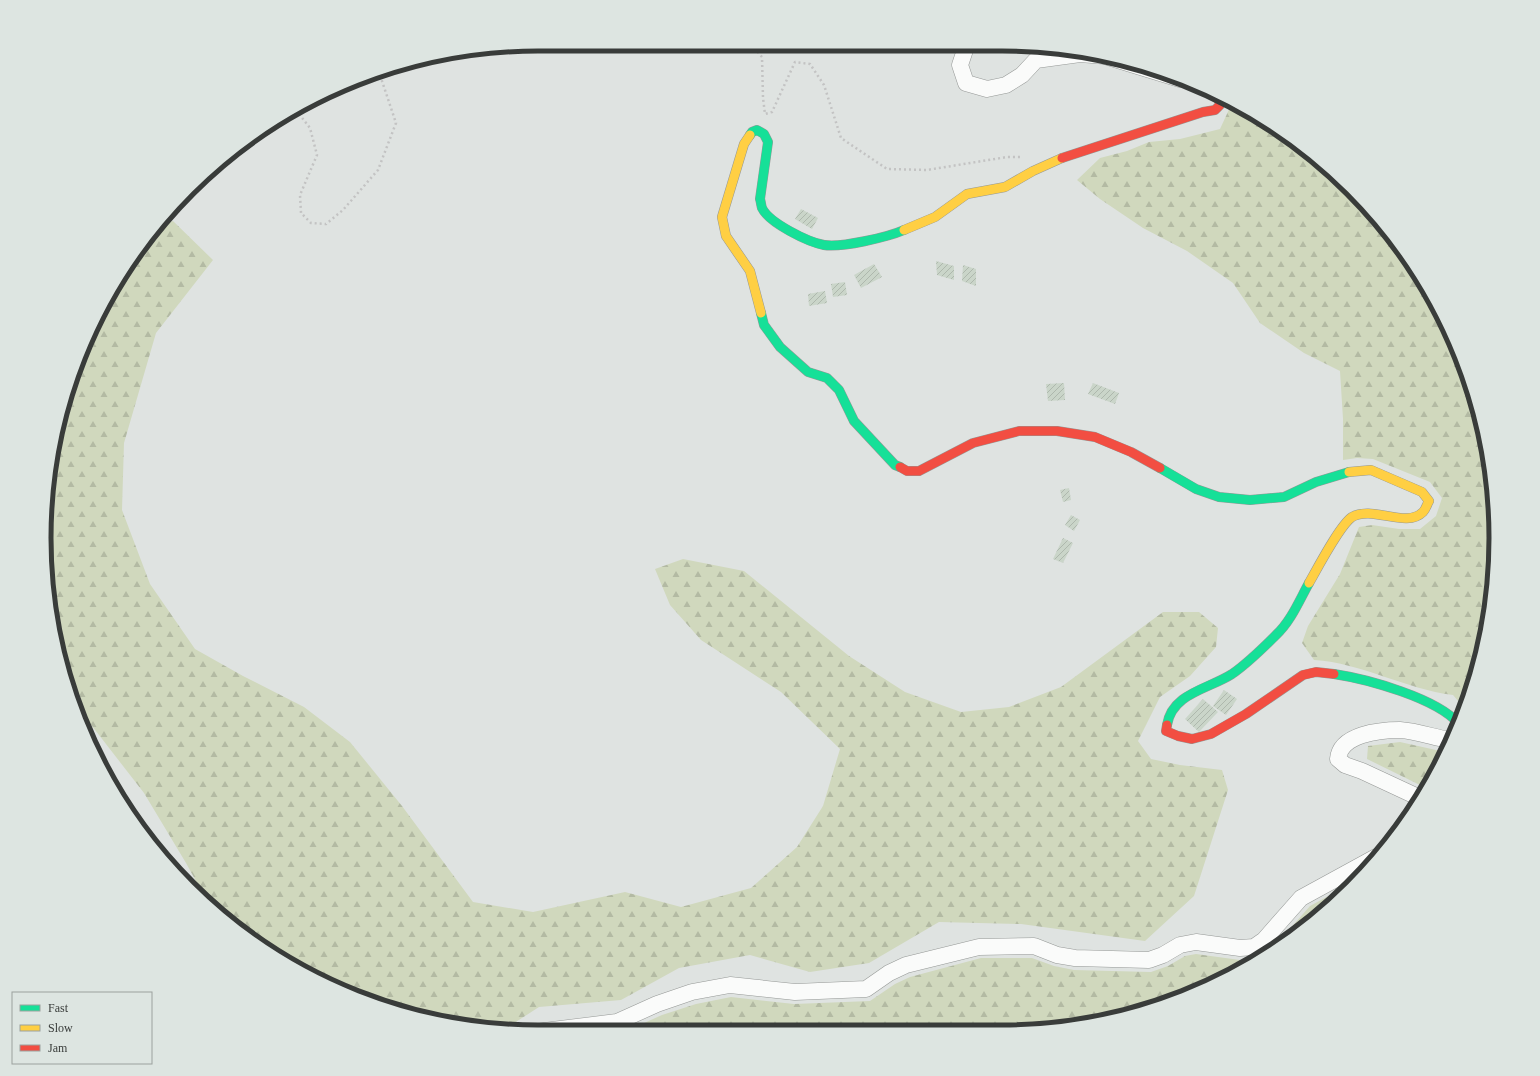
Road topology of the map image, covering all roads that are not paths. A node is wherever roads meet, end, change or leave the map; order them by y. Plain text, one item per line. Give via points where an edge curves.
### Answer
1 (965, 51) edge
2 (1069, 55) edge
3 (1219, 102) edge
4 (1454, 718) edge
5 (1445, 739) edge
6 (1415, 796) edge
7 (1363, 864) edge
8 (593, 1025) edge

1 - 2 street via 960,65 966,83 987,89 1006,84 1022,75 1036,60
3 - 4 street via 1215,110 1189,116 1060,159 1005,186 967,194 935,217 892,235 838,245 824,245 811,241 769,218 762,208 760,199 768,142 764,134 756,130 744,144 722,217 726,236 750,271 764,326 780,347 808,372 827,378 839,390 854,421 895,465 906,471 919,471 973,443 1019,431 1057,431 1094,437 1131,452 1196,489 1219,497 1250,500 1284,497 1316,482 1358,470 1370,470 1422,492 1429,501 1426,509 1416,517 1372,513 1359,514 1351,518 1325,554 1283,628 1226,677 1180,700 1166,721 1166,731 1175,736 1193,739 1205,736 1227,726 1306,674 1315,672 1332,673 1391,687
5 - 6 street via 1401,730 1379,732 1348,741 1339,751 1338,759 1345,765
7 - 8 street via 1301,898 1264,940 1254,947 1240,948 1196,942 1180,945 1149,960 1075,958 1057,955 1034,946 979,947 906,965 866,989 795,992 730,985 692,992 617,1022

